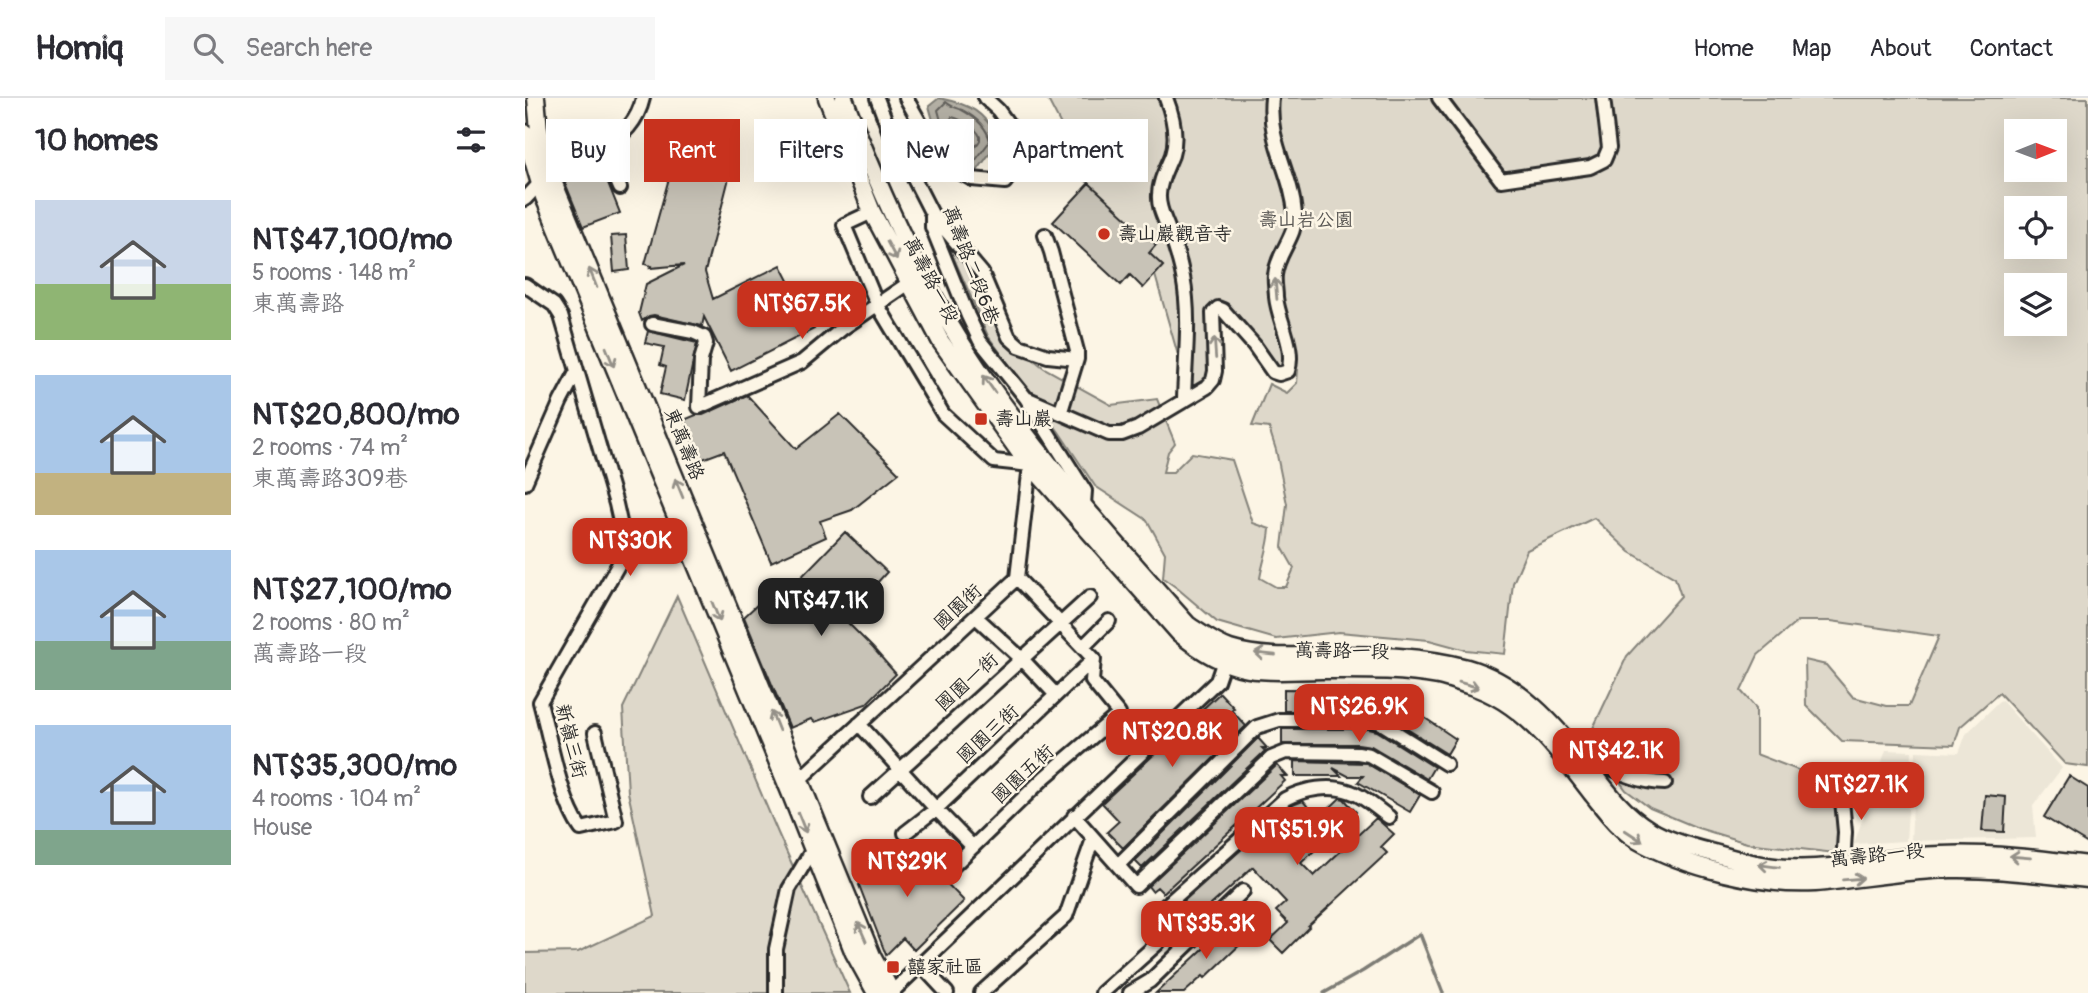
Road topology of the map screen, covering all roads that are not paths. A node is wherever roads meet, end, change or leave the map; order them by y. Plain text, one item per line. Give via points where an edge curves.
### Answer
1 (536, 98) edge
2 (643, 98) edge
3 (827, 98) edge
4 (844, 98) edge
5 (877, 98) edge
6 (906, 98) edge
7 (985, 98) edge
8 (1166, 98) edge
9 (1272, 98) edge
10 (1439, 98) edge
11 (1603, 98) edge
12 (630, 126) edge
13 (525, 133) edge
14 (534, 156) edge
15 (544, 179) junction
16 (617, 182) edge
17 (620, 188) dead end
18 (525, 199) edge
19 (872, 212) junction
20 (932, 214) junction
21 (1045, 235) dead end
22 (909, 283) junction
23 (525, 285) edge
24 (877, 304) junction
25 (652, 324) dead end
26 (1077, 359) junction
27 (577, 370) junction
28 (1026, 398) junction
29 (1184, 400) junction
30 (1061, 411) junction
31 (1036, 460) junction
32 (525, 483) edge
33 (1079, 509) junction
34 (1017, 578) junction
35 (1090, 597) dead end
36 (976, 617) junction
37 (1109, 621) dead end
38 (1061, 624) junction
39 (1083, 647) junction
40 (1226, 655) junction
41 (1022, 659) junction
42 (1094, 659) junction
43 (1056, 695) junction
44 (859, 724) junction
45 (595, 733) dead end
46 (1572, 757) junction
47 (1446, 764) dead end
48 (900, 769) junction
49 (1840, 779) dead end
50 (799, 780) junction
51 (1665, 783) dead end
52 (1432, 792) dead end
53 (870, 796) dead end
54 (936, 809) junction
55 (1074, 816) junction
56 (1389, 817) dead end
57 (905, 833) dead end
58 (1093, 839) junction
59 (973, 847) junction
60 (813, 849) junction
61 (1118, 865) junction
62 (2088, 865) edge
63 (1843, 866) junction
64 (949, 870) dead end
65 (2088, 879) edge
66 (1243, 891) dead end
67 (921, 965) junction
68 (776, 993) edge
69 (890, 993) edge
70 (947, 993) edge
71 (981, 993) edge
72 (1102, 993) edge
73 (1130, 993) edge

1 - 14 main road, 東萬壽路 via 539,130
2 - 12 street
3 - 19 main road, 萬壽路一段
31 -> 4 main road, 萬壽路一段 via 924,278 888,207
5 - 20 street, 萬壽路二段6巷
6 - 7 street via 942,162 972,179 1005,183 1027,150
8 - 29 street via 1175,135 1159,194 1186,298
29 -> 9 street via 1213,380 1213,313 1217,308 1255,345 1273,372 1284,373 1290,366 1275,276 1295,213 1270,117
10 - 11 street via 1501,180 1604,160 1609,148
13 - 14 main road, 東萬壽路
14 - 15 main road, 東萬壽路
15 - 18 street
50 -> 15 main road, 東萬壽路
15 -> 60 main road, 東萬壽路
16 - 17 street
19 -> 22 main road, 萬壽路一段
19 - 24 street via 844,225
20 - 26 street via 982,273 1009,337 1019,346 1048,356
20 - 28 street, 萬壽路二段6巷 via 932,227 980,341
21 - 26 street
22 - 24 street
22 - 31 main road, 萬壽路一段 via 972,388
23 - 27 street, 新嶺三街 via 554,305 561,316
24 - 25 street via 802,362 699,407 704,338
24 - 31 street via 943,414 994,461
26 - 30 street
27 - 32 street
27 - 45 street, 新嶺三街 via 624,540 621,560 540,702 572,817 581,829 616,821
28 - 30 street
28 - 33 street, 萬壽路二段6巷 via 1085,491
29 - 30 street via 1122,434 1100,431
31 - 33 main road, 萬壽路一段
31 - 34 street
33 - 40 main road, 萬壽路一段 via 1179,633 1197,648
34 - 36 street, 國園街
34 - 38 street
35 - 38 street, 國園一街
36 - 41 street
36 - 44 street, 國園街
37 - 39 street
38 - 39 street
38 - 41 street, 國園一街
39 - 42 street
40 - 46 main road, 萬壽路一段 via 1248,669 1438,676 1481,689
40 - 55 street via 1217,681
41 - 43 street
41 - 48 street, 國園一街
42 - 43 street, 國園三街
42 - 59 street, 國園五街 via 1092,681 1119,714
43 - 54 street, 國園三街
44 - 48 street
44 - 50 street, 國園街
46 - 51 street via 1649,783
63 -> 46 main road, 萬壽路一段 via 1762,865 1668,839 1624,811
46 -> 65 main road, 萬壽路一段 via 1627,833 1705,868 1759,880 1811,883 1948,869
47 - 61 street via 1370,720 1279,720 1257,727
48 - 53 street, 國園一街
48 - 54 street
49 - 63 street
69 -> 50 main road, 東萬壽路
52 - 61 street via 1369,755 1286,752 1272,758 1136,886
54 - 57 street, 國園三街
54 - 59 street
55 - 58 street
55 - 67 street
56 - 72 street via 1352,792 1323,788 1285,799 1163,908 1158,943
58 - 61 street
58 - 71 street via 1066,916
59 - 64 street, 國園五街
60 - 68 street via 789,889 776,949
60 - 69 main road, 東萬壽路 via 854,953
62 -> 63 main road, 萬壽路一段 via 1973,854
66 - 73 street via 1150,981
67 - 69 street
67 - 70 street

